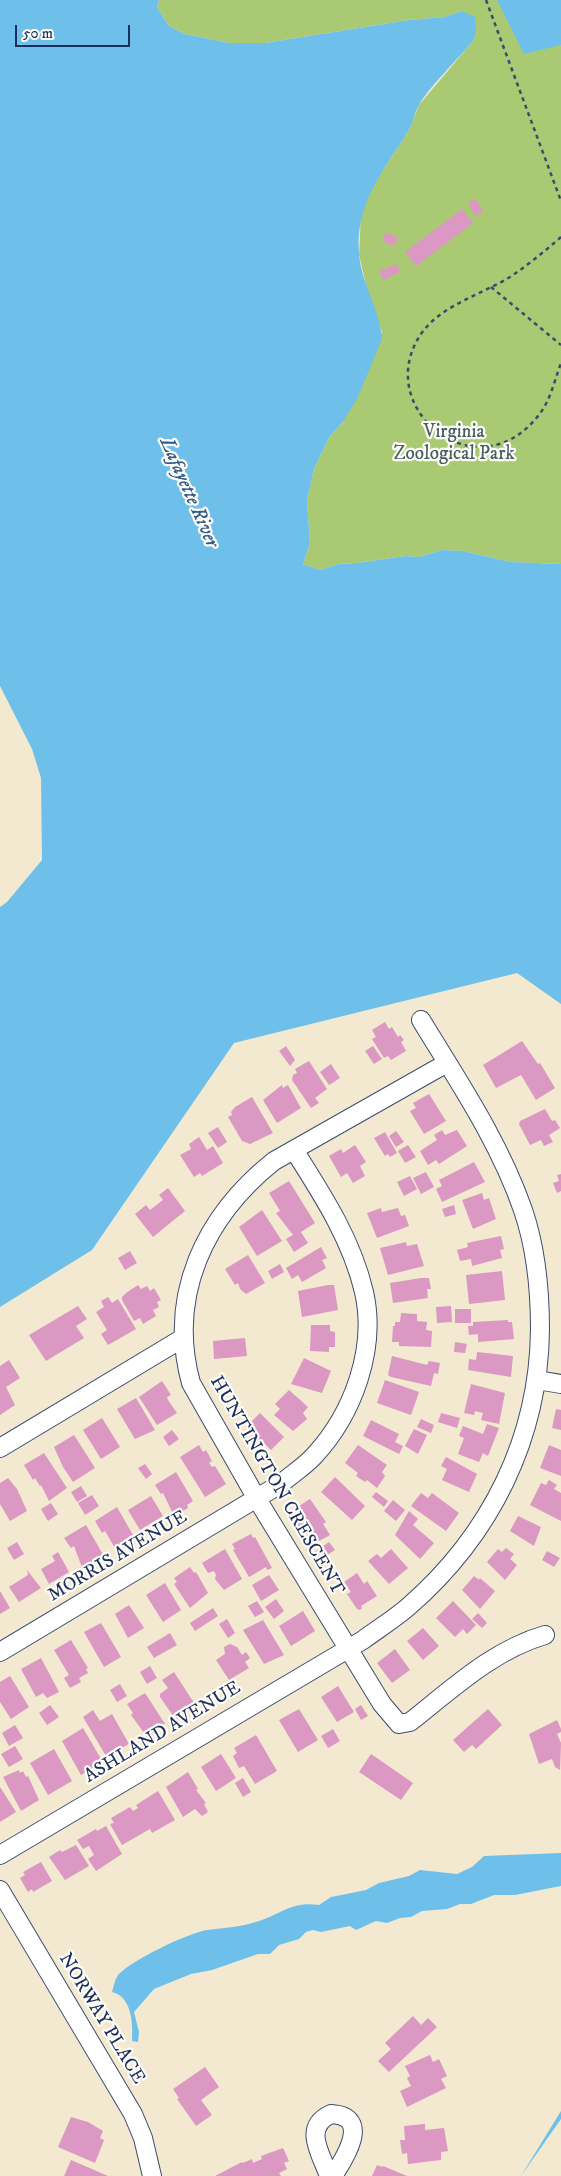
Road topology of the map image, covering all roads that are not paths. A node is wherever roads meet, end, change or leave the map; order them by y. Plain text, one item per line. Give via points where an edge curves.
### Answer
1 (421, 1020) dead end
2 (447, 1063) junction
3 (294, 1150) junction
4 (183, 1338) junction
5 (537, 1380) junction
6 (561, 1384) edge
7 (0, 1448) edge
8 (257, 1499) junction
9 (545, 1635) dead end
10 (348, 1649) junction
11 (0, 1652) edge
12 (0, 1855) edge
13 (0, 1890) edge
14 (152, 2176) edge

1 - 2 street, ASHLAND AVENUE
2 - 3 street, HUNTINGTON CRESCENT
2 - 5 street, ASHLAND AVENUE via 506,1166 532,1241 540,1313
3 - 4 street, HUNTINGTON CRESCENT via 253,1178 214,1226 194,1268 186,1301
3 - 8 street, MORRIS AVENUE via 325,1199 356,1266 364,1292 367,1339 354,1391 327,1440 313,1458
4 - 7 street
4 - 8 street, HUNTINGTON CRESCENT via 191,1383
5 - 6 street
5 - 10 street, ASHLAND AVENUE via 518,1455 500,1495 481,1526 458,1557 407,1608
8 - 10 street, HUNTINGTON CRESCENT
8 - 11 street, MORRIS AVENUE
9 - 10 street, HUNTINGTON CRESCENT via 502,1651 406,1724 395,1721
10 - 12 street, ASHLAND AVENUE
13 - 14 street, NORWAY PLACE via 133,2114 143,2138

